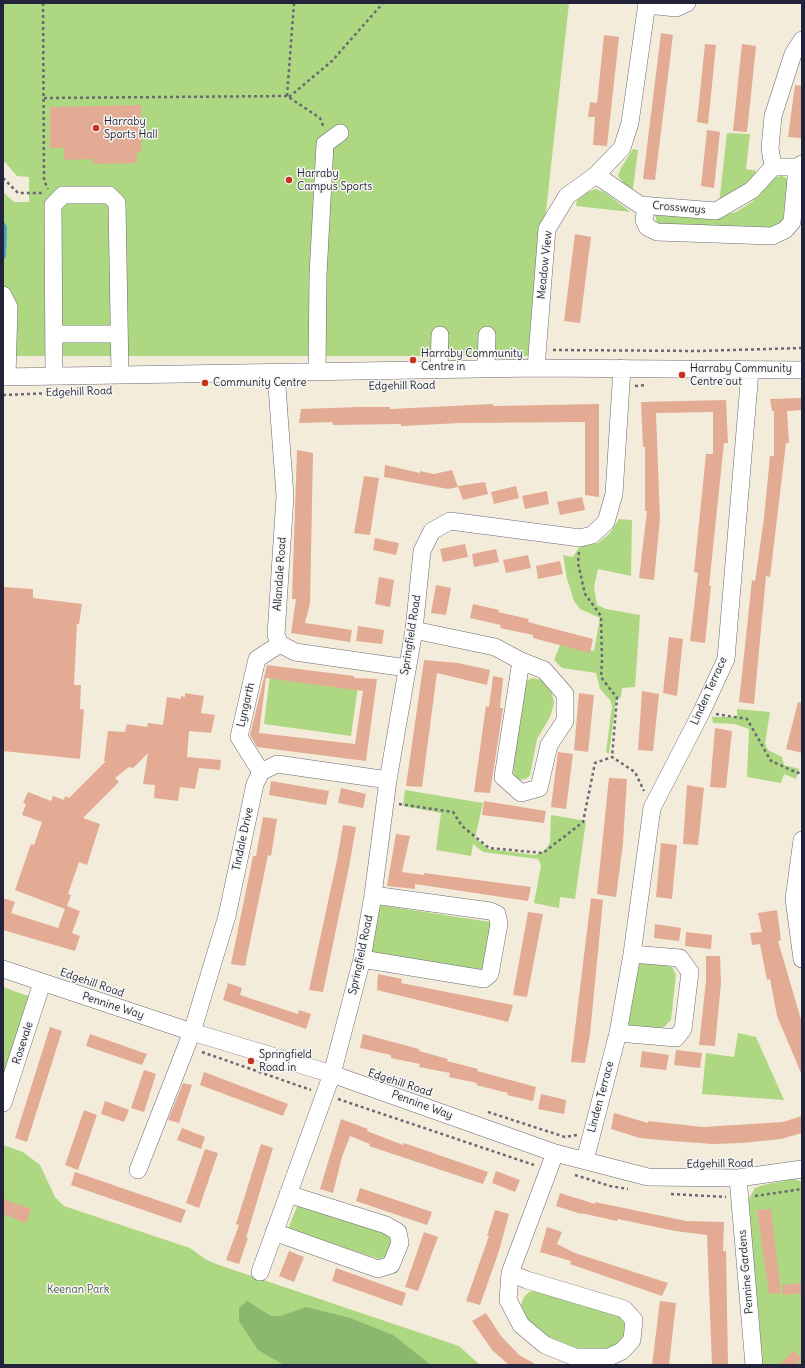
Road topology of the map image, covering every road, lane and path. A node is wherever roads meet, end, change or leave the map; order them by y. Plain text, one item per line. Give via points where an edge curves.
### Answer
1 (43, 3) edge
2 (294, 3) edge
3 (383, 3) edge
4 (687, 3) edge
5 (647, 4) edge
6 (802, 40) edge
7 (288, 97) junction
8 (44, 98) junction
9 (334, 137) joint
10 (799, 166) edge
11 (773, 167) junction
12 (596, 175) junction
13 (3, 178) edge
14 (646, 205) junction
15 (3, 295) edge
16 (54, 334) junction
17 (119, 334) junction
18 (440, 335) dead end
19 (487, 335) dead end
20 (802, 348) edge
21 (538, 349) junction
22 (536, 368) junction
23 (622, 368) junction
24 (486, 369) junction
25 (439, 370) junction
26 (802, 370) edge
27 (750, 371) junction
28 (317, 372) junction
29 (276, 373) junction
30 (120, 375) junction
31 (54, 376) junction
32 (5, 377) edge
33 (651, 385) dead end
34 (621, 386) junction
35 (81, 392) dead end
36 (3, 395) edge
37 (580, 538) junction
38 (414, 630) junction
39 (280, 644) junction
40 (521, 661) junction
41 (407, 668) junction
42 (702, 711) junction
43 (612, 757) junction
44 (802, 770) edge
45 (261, 772) junction
46 (388, 780) junction
47 (386, 801) junction
48 (652, 808) junction
49 (802, 840) edge
50 (373, 895) junction
51 (632, 954) junction
52 (362, 959) junction
53 (802, 959) edge
54 (3, 969) edge
55 (42, 983) junction
56 (192, 1032) junction
57 (618, 1033) junction
58 (332, 1074) junction
59 (3, 1103) edge
60 (481, 1109) dead end
61 (590, 1140) junction
62 (554, 1153) junction
63 (585, 1160) junction
64 (802, 1169) edge
65 (138, 1170) dead end
66 (738, 1178) junction
67 (288, 1194) junction
68 (274, 1232) junction
69 (260, 1272) dead end
70 (510, 1273) junction
71 (754, 1365) edge

1 - 8 path
2 - 7 path
3 - 7 path via 332,61
4 - 5 street via 676,8
5 - 12 street, Meadow View via 630,123 622,148
6 - 11 street via 793,54 773,116 770,148
7 - 8 path
7 - 9 path via 320,118
8 - 13 path via 44,180 50,193 18,193
9 - 28 street via 325,144
10 - 11 street
10 - 14 street via 792,222 785,230 772,236 657,232 647,227 644,220
11 - 14 street, Crossways via 752,190 716,211
12 - 14 street, Crossways via 640,205
12 - 21 street, Meadow View via 568,196 547,229
15 - 32 street via 9,307
16 - 17 street
16 - 17 street via 53,204 63,195 109,195 117,203
16 - 31 street
17 - 30 street
18 - 25 street
19 - 24 street
20 - 21 path via 699,351
21 - 22 street, Meadow View
22 - 23 street, Edgehill Road
22 - 24 street, Edgehill Road
23 - 27 street, Edgehill Road
23 - 34 street
24 - 25 street, Edgehill Road
25 - 28 street, Edgehill Road
26 - 27 street, Edgehill Road
27 - 42 street, Linden Terrace via 726,658
28 - 29 street, Edgehill Road
29 - 30 street, Edgehill Road
29 - 39 street, Allandale Road via 285,496 276,635
30 - 31 street, Edgehill Road
31 - 32 street, Edgehill Road
33 - 34 path
34 - 37 street via 614,494 606,522 592,535
35 - 36 path, Edgehill Road
37 - 38 street, Springfield Road via 450,521 432,531 422,551
37 - 43 path via 578,563 586,594 601,616 601,677 617,698
38 - 40 street via 495,647
38 - 41 street, Springfield Road
39 - 41 street via 295,652
39 - 45 street, Lyngarth via 257,659 239,737
40 - 40 street via 544,670 565,694 565,721 549,745 539,788 521,793 503,777
41 - 46 street, Springfield Road
42 - 44 path via 747,720 771,761 798,774
42 - 48 street, Linden Terrace
43 - 47 path via 595,763 583,822 543,853 489,848 462,826 453,812
43 - 48 path via 635,772
45 - 46 street via 277,764
45 - 56 street, Tindale Drive via 255,784 226,916
46 - 47 street, Springfield Road
47 - 50 street, Springfield Road
48 - 51 street, Linden Terrace
49 - 53 street via 794,899
50 - 52 street, Springfield Road
50 - 52 street via 490,911 497,914 499,924 490,974 484,979
51 - 57 street, Linden Terrace
51 - 57 street via 680,958 690,972 684,1029 676,1038
52 - 58 street, Springfield Road
54 - 55 street, Pennine Way
55 - 56 street, Pennine Way
55 - 59 street, Rosevale
56 - 58 street, Pennine Way
56 - 65 street, Tindale Drive
57 - 61 street, Linden Terrace
58 - 62 street, Pennine Way
58 - 67 street, Springfield Road
60 - 61 path via 564,1137 576,1135
61 - 63 street, Linden Terrace
62 - 63 street, Pennine Way
62 - 70 street
63 - 66 street, Pennine Way via 648,1177
64 - 66 street, Pennine Way
66 - 71 street, Pennine Gardens
67 - 68 street, Springfield Road
67 - 68 street via 386,1225 398,1232 400,1243 391,1265 378,1269
68 - 69 street, Springfield Road
70 - 70 street via 508,1300 521,1325 545,1345 575,1357 609,1357 622,1351 632,1340 634,1320 624,1309

